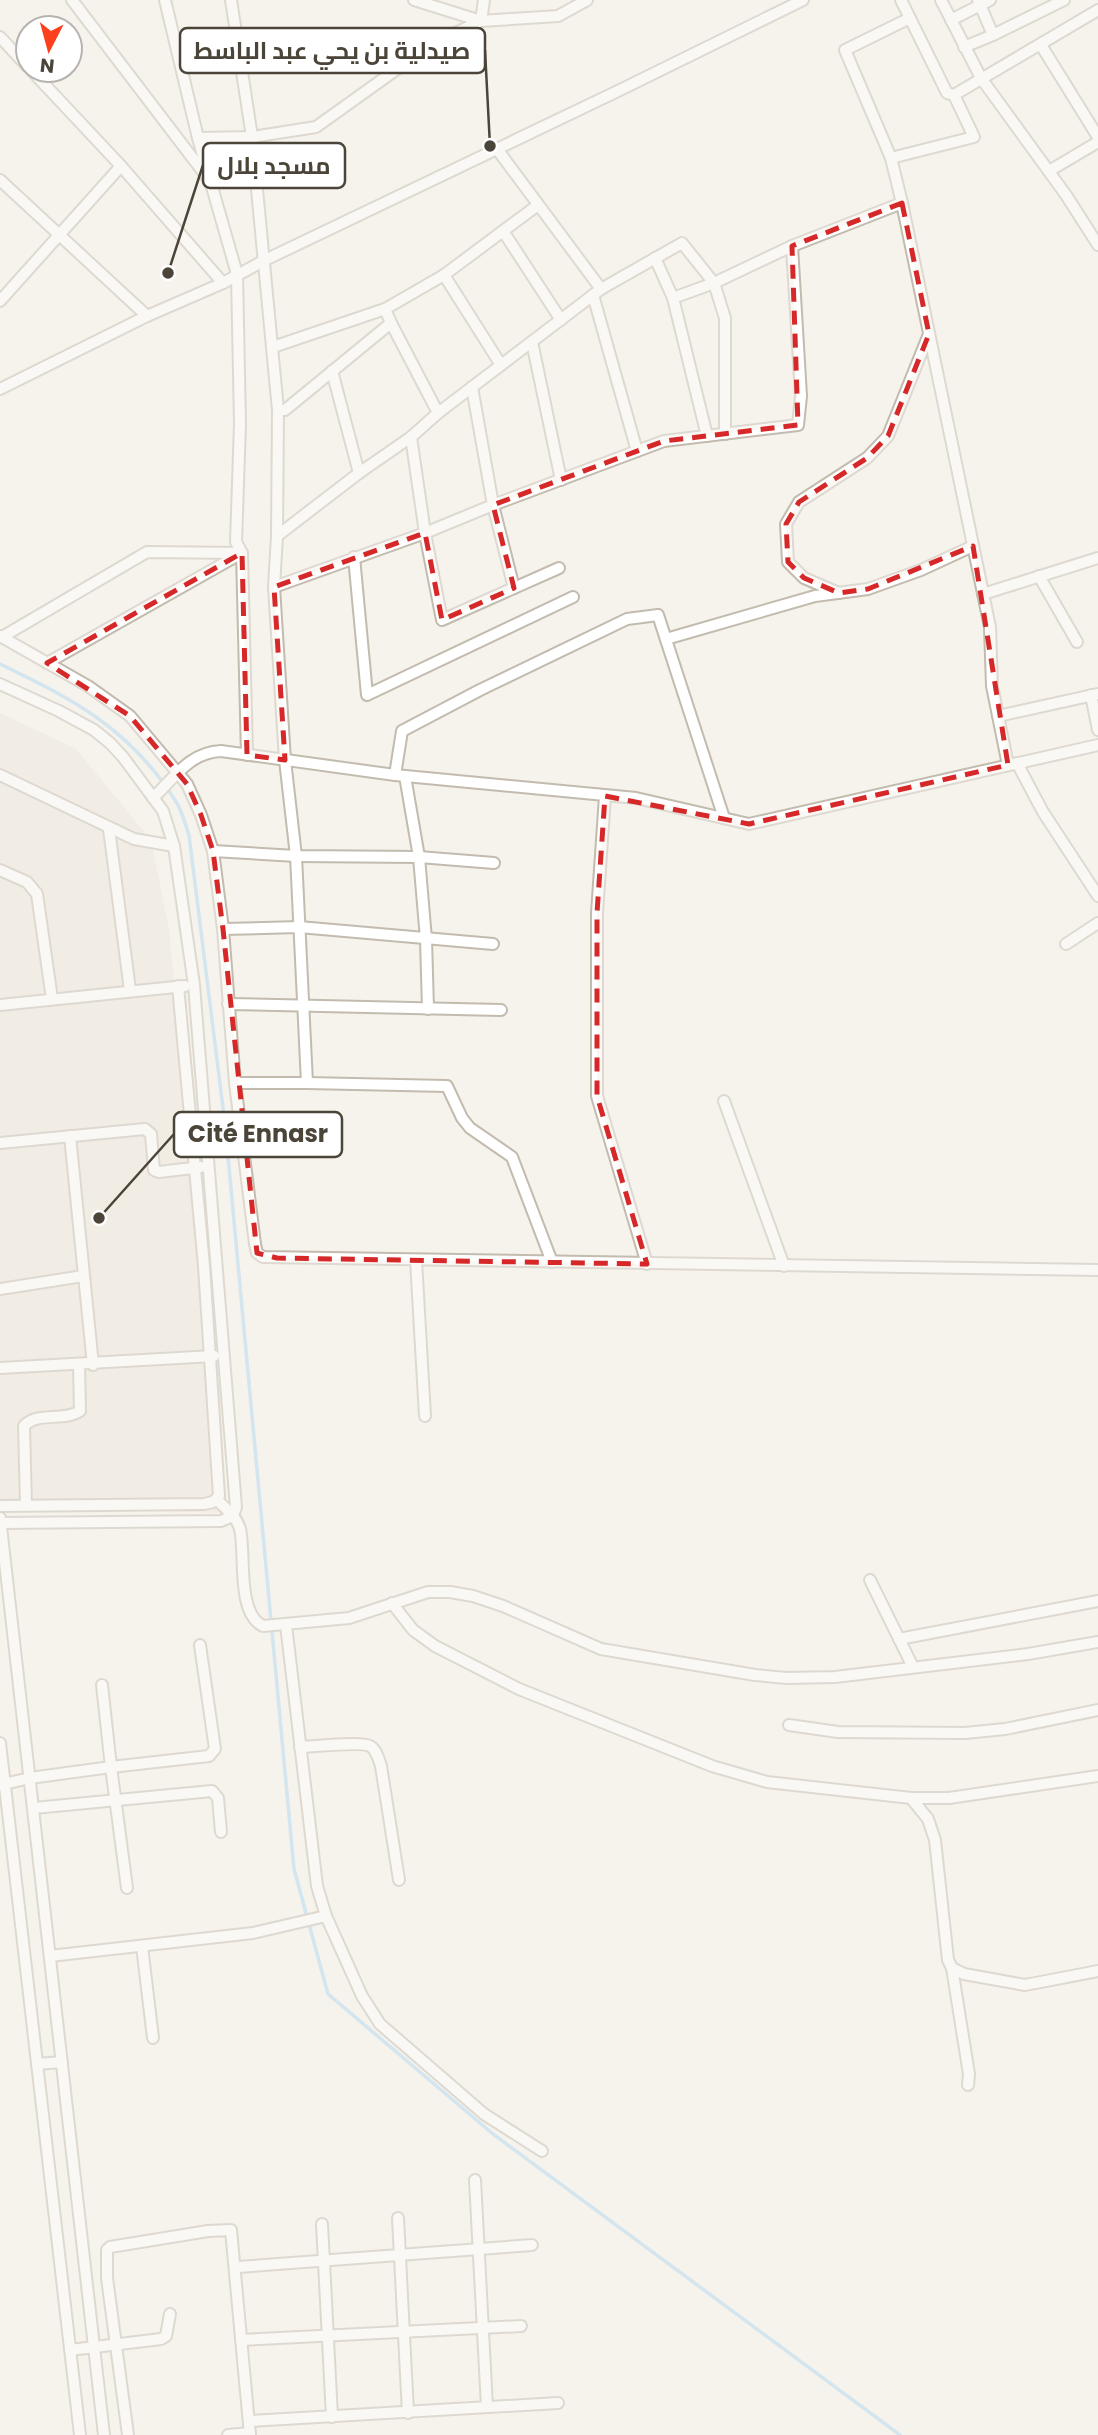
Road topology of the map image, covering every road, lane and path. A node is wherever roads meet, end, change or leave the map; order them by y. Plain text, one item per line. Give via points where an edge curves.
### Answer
1 (72, 0) edge
2 (165, 0) edge
3 (231, 0) edge
4 (414, 0) edge
5 (484, 0) edge
6 (587, 0) edge
7 (803, 0) edge
8 (901, 0) edge
9 (941, 0) edge
10 (1064, 0) edge
11 (983, 1) edge
12 (1042, 5) edge
13 (1098, 10) edge
14 (908, 19) junction
15 (951, 20) junction
16 (481, 21) junction
17 (993, 35) junction
18 (0, 37) edge
19 (1041, 45) junction
20 (964, 47) junction
21 (14, 52) edge
22 (981, 78) junction
23 (43, 84) edge
24 (954, 95) junction
25 (253, 137) junction
26 (198, 138) junction
27 (1098, 139) edge
28 (497, 149) junction
29 (891, 158) junction
30 (121, 166) junction
31 (1049, 171) junction
32 (0, 180) edge
33 (213, 184) junction
34 (902, 204) junction
35 (538, 205) junction
36 (503, 232) junction
37 (58, 234) junction
38 (1098, 245) edge
39 (793, 246) junction
40 (655, 258) junction
41 (265, 260) junction
42 (236, 274) junction
43 (444, 275) junction
44 (223, 283) junction
45 (714, 283) junction
46 (597, 292) junction
47 (673, 298) junction
48 (0, 301) edge
49 (385, 309) junction
50 (146, 316) junction
51 (561, 320) junction
52 (391, 323) junction
53 (929, 334) junction
54 (532, 342) junction
55 (272, 346) junction
56 (501, 365) junction
57 (332, 371) junction
58 (472, 387) junction
59 (0, 389) edge
60 (278, 410) junction
61 (438, 413) junction
62 (725, 434) junction
63 (707, 436) junction
64 (411, 437) junction
65 (638, 451) junction
66 (359, 473) junction
67 (561, 480) junction
68 (493, 505) junction
69 (425, 533) junction
70 (277, 536) junction
71 (973, 546) junction
72 (242, 553) junction
73 (354, 557) junction
74 (1098, 558) edge
75 (559, 568) dead end
76 (1039, 576) junction
77 (274, 587) junction
78 (514, 588) junction
79 (839, 593) junction
80 (983, 594) junction
81 (573, 597) dead end
82 (1, 637) edge
83 (666, 639) junction
84 (1077, 642) dead end
85 (47, 663) junction
86 (0, 684) edge
87 (1094, 695) edge
88 (998, 716) junction
89 (1098, 730) edge
90 (1098, 745) edge
91 (247, 755) junction
92 (285, 760) junction
93 (1013, 764) junction
94 (178, 774) junction
95 (0, 775) edge
96 (400, 775) junction
97 (605, 796) junction
98 (153, 798) junction
99 (724, 818) junction
100 (110, 829) junction
101 (174, 846) junction
102 (213, 851) junction
103 (296, 856) junction
104 (419, 857) junction
105 (494, 863) dead end
106 (0, 870) edge
107 (1098, 896) edge
108 (1098, 923) edge
109 (299, 927) junction
110 (223, 929) junction
111 (426, 939) junction
112 (493, 944) dead end
113 (1066, 944) dead end
114 (194, 985) junction
115 (178, 986) junction
116 (130, 990) junction
117 (52, 999) junction
118 (0, 1004) edge
119 (228, 1004) junction
120 (305, 1005) junction
121 (428, 1009) junction
122 (501, 1010) dead end
123 (235, 1083) junction
124 (307, 1083) junction
125 (724, 1101) dead end
126 (70, 1136) junction
127 (0, 1143) edge
128 (209, 1165) junction
129 (194, 1168) junction
130 (416, 1260) junction
131 (552, 1262) junction
132 (647, 1264) junction
133 (784, 1266) junction
134 (1098, 1270) edge
135 (83, 1276) junction
136 (0, 1289) edge
137 (224, 1355) junction
138 (210, 1356) junction
139 (93, 1364) junction
140 (79, 1365) junction
141 (0, 1368) edge
142 (425, 1416) dead end
143 (216, 1500) junction
144 (26, 1505) junction
145 (0, 1506) edge
146 (233, 1516) junction
147 (0, 1521) edge
148 (870, 1580) dead end
149 (1098, 1601) edge
150 (392, 1603) junction
151 (276, 1626) junction
152 (899, 1639) junction
153 (1098, 1642) edge
154 (200, 1645) dead end
155 (914, 1667) junction
156 (102, 1685) dead end
157 (1098, 1710) edge
158 (789, 1726) dead end
159 (0, 1743) edge
160 (300, 1747) junction
161 (111, 1767) junction
162 (1098, 1776) edge
163 (30, 1778) junction
164 (3, 1784) edge
165 (911, 1798) junction
166 (116, 1800) junction
167 (34, 1808) junction
168 (222, 1832) dead end
169 (399, 1880) dead end
170 (127, 1888) dead end
171 (326, 1916) junction
172 (142, 1946) junction
173 (50, 1956) junction
174 (952, 1968) junction
175 (1098, 1971) edge
176 (153, 2038) dead end
177 (62, 2062) junction
178 (37, 2064) junction
179 (968, 2085) dead end
180 (542, 2151) dead end
181 (475, 2180) dead end
182 (398, 2218) dead end
183 (322, 2224) dead end
184 (532, 2245) dead end
185 (479, 2249) junction
186 (400, 2254) junction
187 (323, 2259) junction
188 (239, 2267) dead end
189 (170, 2314) dead end
190 (521, 2326) dead end
191 (483, 2328) junction
192 (404, 2332) junction
193 (328, 2336) junction
194 (241, 2340) junction
195 (115, 2344) junction
196 (94, 2347) junction
197 (70, 2350) junction
198 (98, 2385) junction
199 (75, 2388) junction
200 (558, 2403) dead end
201 (487, 2407) junction
202 (408, 2413) junction
203 (332, 2417) junction
204 (249, 2430) edge
205 (80, 2435) edge
206 (104, 2435) edge
207 (128, 2435) edge
208 (228, 2435) edge

1 - 33 street
2 - 26 street
3 - 25 street
4 - 16 street
5 - 16 street
6 - 16 street via 558,16
7 - 28 street
8 - 14 street
9 - 15 street
10 - 12 street
11 - 15 street
11 - 17 street
12 - 17 street
13 - 19 street
14 - 24 street via 947,93
14 - 29 street via 845,50
15 - 20 street
16 - 25 street via 432,44 316,127
17 - 20 street
18 - 21 street
19 - 22 street
19 - 27 street
20 - 22 street
22 - 24 street
22 - 31 street
23 - 30 street
24 - 29 street via 974,137
25 - 26 street
25 - 41 street
26 - 33 street
27 - 31 street
28 - 35 street
28 - 41 street
29 - 34 street
30 - 37 street
30 - 44 street
31 - 38 street
32 - 37 street
33 - 42 street
34 - 39 street
34 - 53 street
35 - 36 street
35 - 46 street
36 - 43 street
36 - 51 street
37 - 48 street
37 - 50 street
39 - 45 street
39 - 62 street via 801,396 798,425
40 - 45 street via 682,243
40 - 46 street
40 - 47 street
41 - 42 street
41 - 55 street
42 - 44 street
42 - 72 street via 240,424 236,542
43 - 49 street
43 - 56 street
44 - 50 street
45 - 47 street
45 - 62 street via 725,318
46 - 51 street
46 - 65 street
47 - 63 street
49 - 52 street
49 - 55 street
50 - 59 street
51 - 54 street
52 - 57 street
52 - 61 street
53 - 71 street
53 - 79 street via 888,436 867,458 799,502 786,524 788,562 804,578
54 - 56 street
54 - 67 street
55 - 60 street
56 - 58 street
57 - 60 street via 285,410
57 - 66 street
58 - 61 street
58 - 68 street
60 - 70 street
61 - 64 street
62 - 63 street
63 - 65 street via 664,441
64 - 66 street
64 - 69 street
65 - 67 street
66 - 70 street
67 - 68 street
68 - 69 street
68 - 78 street
69 - 73 street
69 - 78 street via 442,620
70 - 77 street
71 - 79 street via 868,589
71 - 80 street
72 - 82 street via 148,552
72 - 85 street
72 - 91 street
73 - 77 street
73 - 81 street via 367,695
74 - 76 street
75 - 78 street
76 - 80 street
76 - 84 street
77 - 92 street
79 - 83 street
80 - 88 street
82 - 85 street
83 - 96 street via 657,615 628,619 480,690 402,731
83 - 99 street
85 - 94 street via 130,716
86 - 98 street via 94,730 123,757
87 - 88 street
87 - 89 street
88 - 93 street
90 - 93 street
91 - 92 street
91 - 94 street via 210,751 194,758
92 - 96 street
92 - 103 street
93 - 99 street via 749,824
93 - 107 street
94 - 98 street
94 - 102 street via 187,784
95 - 100 street
96 - 97 street
96 - 104 street
97 - 99 street via 636,798
97 - 132 street via 597,913 597,1096
98 - 101 street via 163,811
100 - 101 street
100 - 116 street
101 - 114 street
102 - 103 street
102 - 110 street
103 - 104 street
103 - 109 street
104 - 105 street
104 - 111 street
106 - 117 street via 27,882 37,894
108 - 113 street
109 - 110 street
109 - 111 street
109 - 120 street
110 - 119 street
111 - 112 street
111 - 121 street
114 - 115 street
114 - 128 street
115 - 116 street
115 - 129 street
116 - 117 street
117 - 118 street
119 - 120 street
119 - 123 street
120 - 121 street
120 - 124 street
121 - 122 street
123 - 124 street
123 - 130 street via 257,1253 277,1258
124 - 131 street via 447,1086 470,1128 513,1157
125 - 133 street
126 - 127 street
126 - 129 street via 145,1129 151,1134 154,1170
126 - 135 street
128 - 129 street
128 - 137 street
129 - 138 street
130 - 131 street
130 - 142 street
131 - 132 street
132 - 133 street
133 - 134 street
135 - 136 street
135 - 139 street
137 - 138 street
137 - 146 street via 236,1500
138 - 139 street
138 - 143 street via 220,1491
139 - 140 street
140 - 141 street
140 - 144 street via 80,1411 30,1420 23,1426
143 - 144 street via 204,1504
143 - 146 street
144 - 145 street
146 - 147 street via 221,1521
146 - 151 street via 240,1529 247,1600 256,1622
147 - 163 street
148 - 152 street
149 - 152 street
150 - 151 street via 349,1618
150 - 155 street via 428,1592 473,1596 601,1649 755,1675 822,1678
150 - 165 street via 413,1630 435,1646 519,1689 712,1766 767,1782
151 - 160 street
152 - 155 street
153 - 155 street
154 - 161 street via 215,1749 209,1756
156 - 161 street
157 - 158 street via 965,1733 838,1732
159 - 164 street
160 - 169 street via 353,1745 374,1750 382,1766
160 - 171 street via 317,1886
161 - 163 street
161 - 166 street
162 - 165 street via 949,1798
163 - 164 street
163 - 167 street
164 - 178 street
165 - 174 street via 928,1819 935,1840
166 - 167 street
166 - 168 street via 212,1791 218,1798
166 - 170 street
167 - 173 street
171 - 172 street via 253,1933
171 - 180 street via 362,1996 380,2024 484,2114
172 - 173 street
172 - 176 street
173 - 177 street
174 - 175 street via 1025,1986
174 - 179 street
177 - 178 street
177 - 196 street
178 - 197 street
181 - 185 street
182 - 186 street
183 - 187 street
184 - 185 street
185 - 186 street
185 - 191 street
186 - 187 street
186 - 192 street
187 - 188 street
187 - 193 street
189 - 195 street via 166,2336 161,2339
190 - 191 street
191 - 192 street
191 - 201 street
192 - 193 street
192 - 202 street
193 - 194 street
193 - 203 street
194 - 195 street via 231,2230 110,2246 106,2258
194 - 204 street
195 - 196 street
195 - 207 street
196 - 197 street
196 - 198 street
197 - 199 street
198 - 199 street
198 - 206 street
199 - 205 street
200 - 201 street
201 - 202 street
202 - 203 street
203 - 204 street
204 - 208 street

